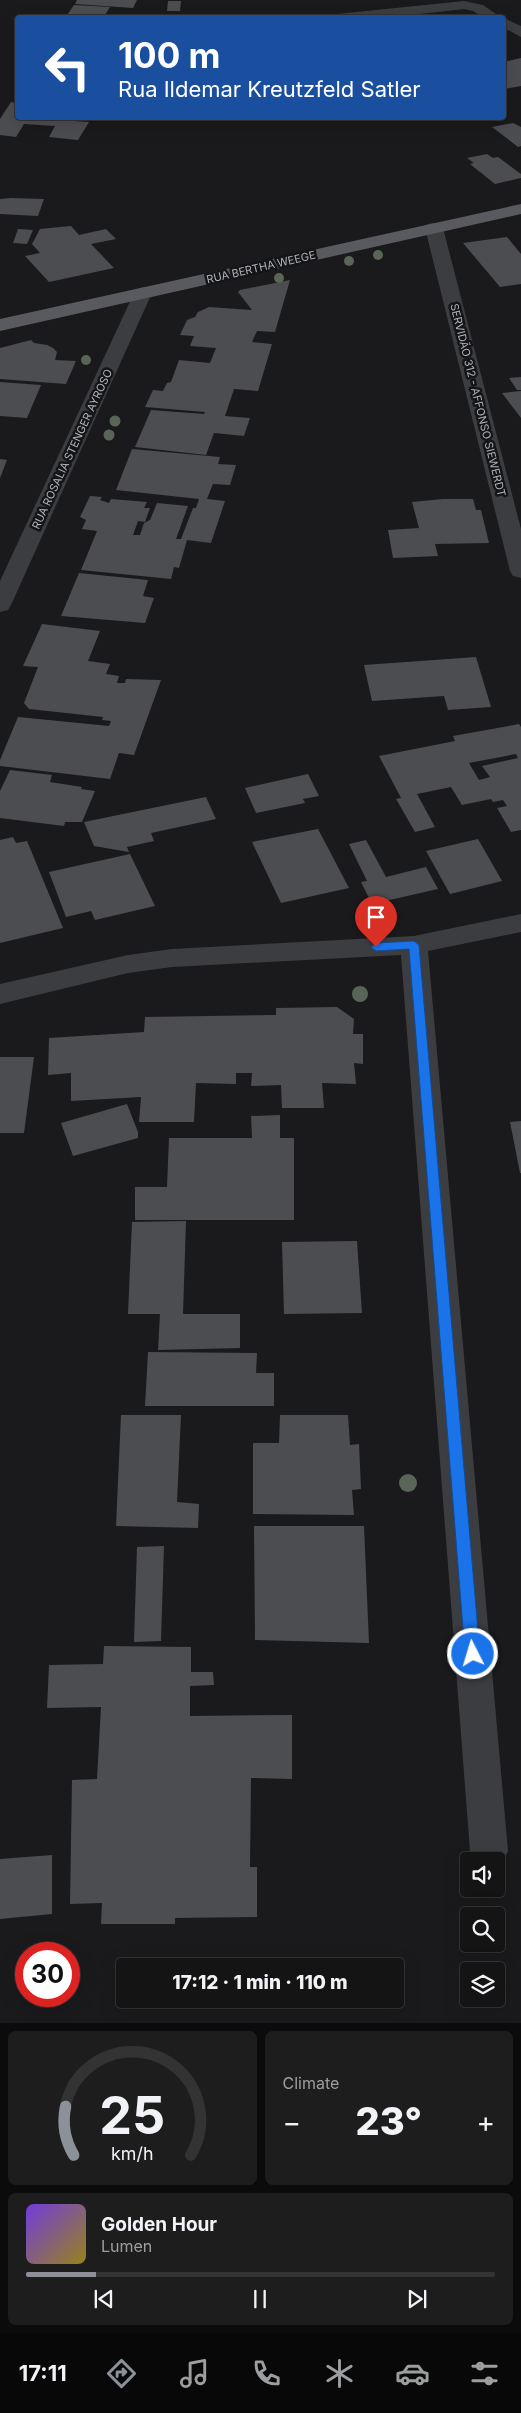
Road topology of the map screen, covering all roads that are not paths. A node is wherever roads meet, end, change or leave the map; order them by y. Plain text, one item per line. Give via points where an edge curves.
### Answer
1 (366, 15) edge
2 (490, 15) edge
3 (506, 23) edge
4 (521, 32) edge
5 (521, 209) edge
6 (434, 228) junction
7 (143, 293) junction
8 (0, 325) edge
9 (521, 571) edge
10 (0, 605) edge
11 (521, 923) edge
12 (414, 945) junction
13 (0, 994) edge
14 (489, 1851) dead end

1 - 2 street via 464,5
3 - 4 street
5 - 6 main road, RUA BERTHA WEEGE
6 - 7 main road, RUA BERTHA WEEGE
6 - 9 street, SERVIDÃO 312 - AFFONSO SIEWERDT
7 - 8 main road, RUA BERTHA WEEGE
7 - 10 street, RUA ROSALIA STENGER AYROSO
11 - 12 street
12 - 13 street via 163,959
12 - 14 street

